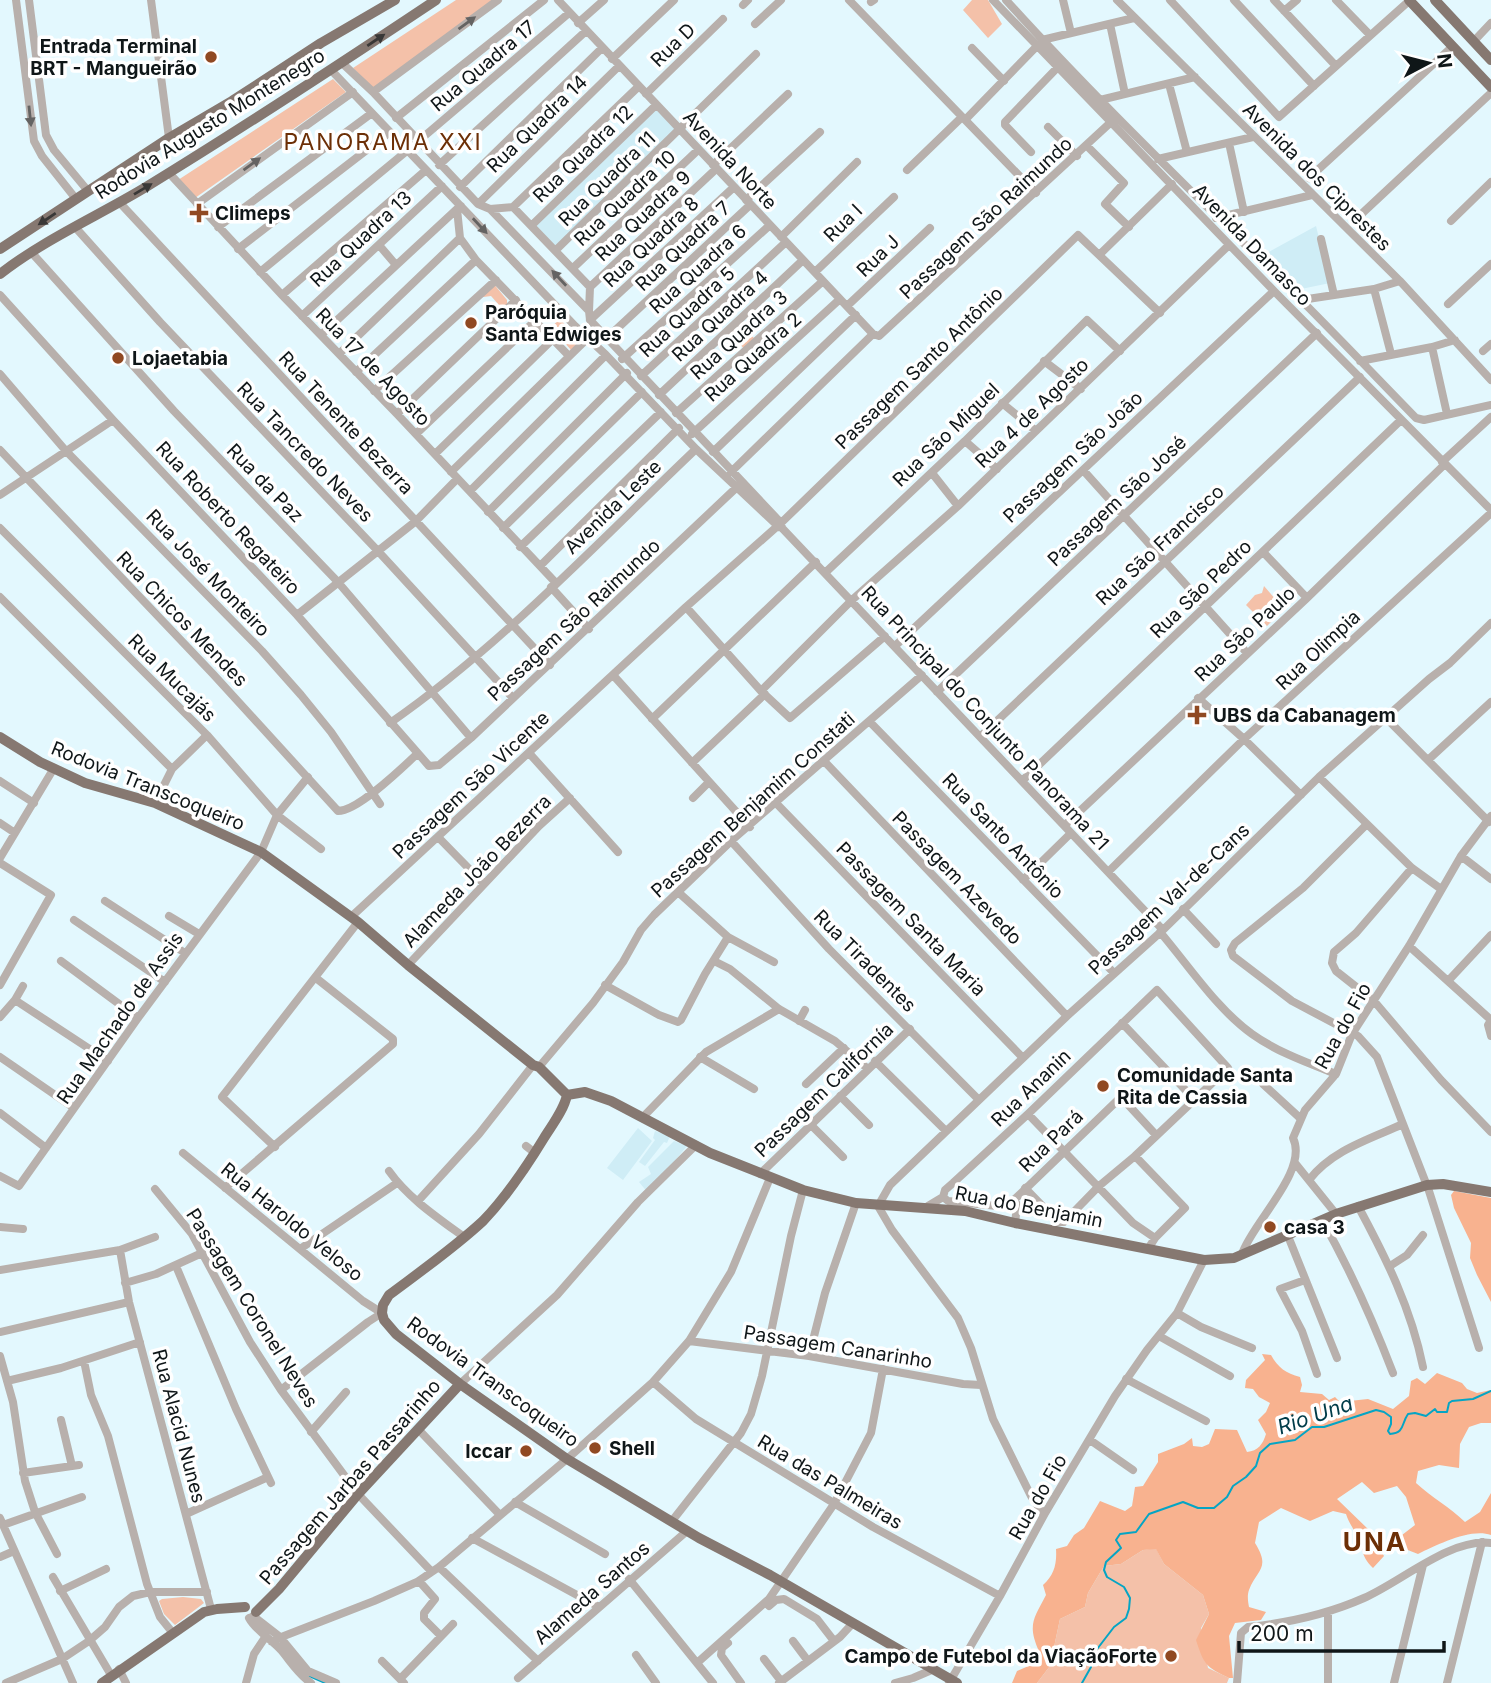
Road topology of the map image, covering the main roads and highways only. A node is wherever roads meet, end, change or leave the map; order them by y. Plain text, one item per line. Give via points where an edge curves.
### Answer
1 (395, 0) edge
2 (436, 0) edge
3 (1409, 0) edge
4 (1435, 0) edge
5 (1491, 60) edge
6 (1491, 87) edge
7 (0, 249) edge
8 (0, 274) edge
9 (0, 737) edge
10 (567, 1095) junction
11 (1491, 1192) edge
12 (460, 1384) junction
13 (952, 1682) edge
14 (102, 1683) edge

1 -> 7 main road, Rodovia Augusto Montenegro via 169,138
8 -> 2 main road, Rodovia Augusto Montenegro via 169,173
3 - 6 main road
4 - 5 main road
9 - 10 main road, Rodovia Transcoqueiro via 85,783 155,803 261,852 354,919
10 - 11 main road, Rua do Benjamin via 585,1093 611,1101 696,1145 803,1190 878,1206 965,1210 1205,1260 1233,1257 1336,1214 1427,1185
10 - 12 main road, Rodovia Transcoqueiro via 484,1219 390,1295 383,1306 389,1327
12 - 13 main road, Rodovia Transcoqueiro via 567,1459
12 - 14 main road, Passagem Jarbas Passarinho via 358,1493 265,1604 250,1612 211,1609

